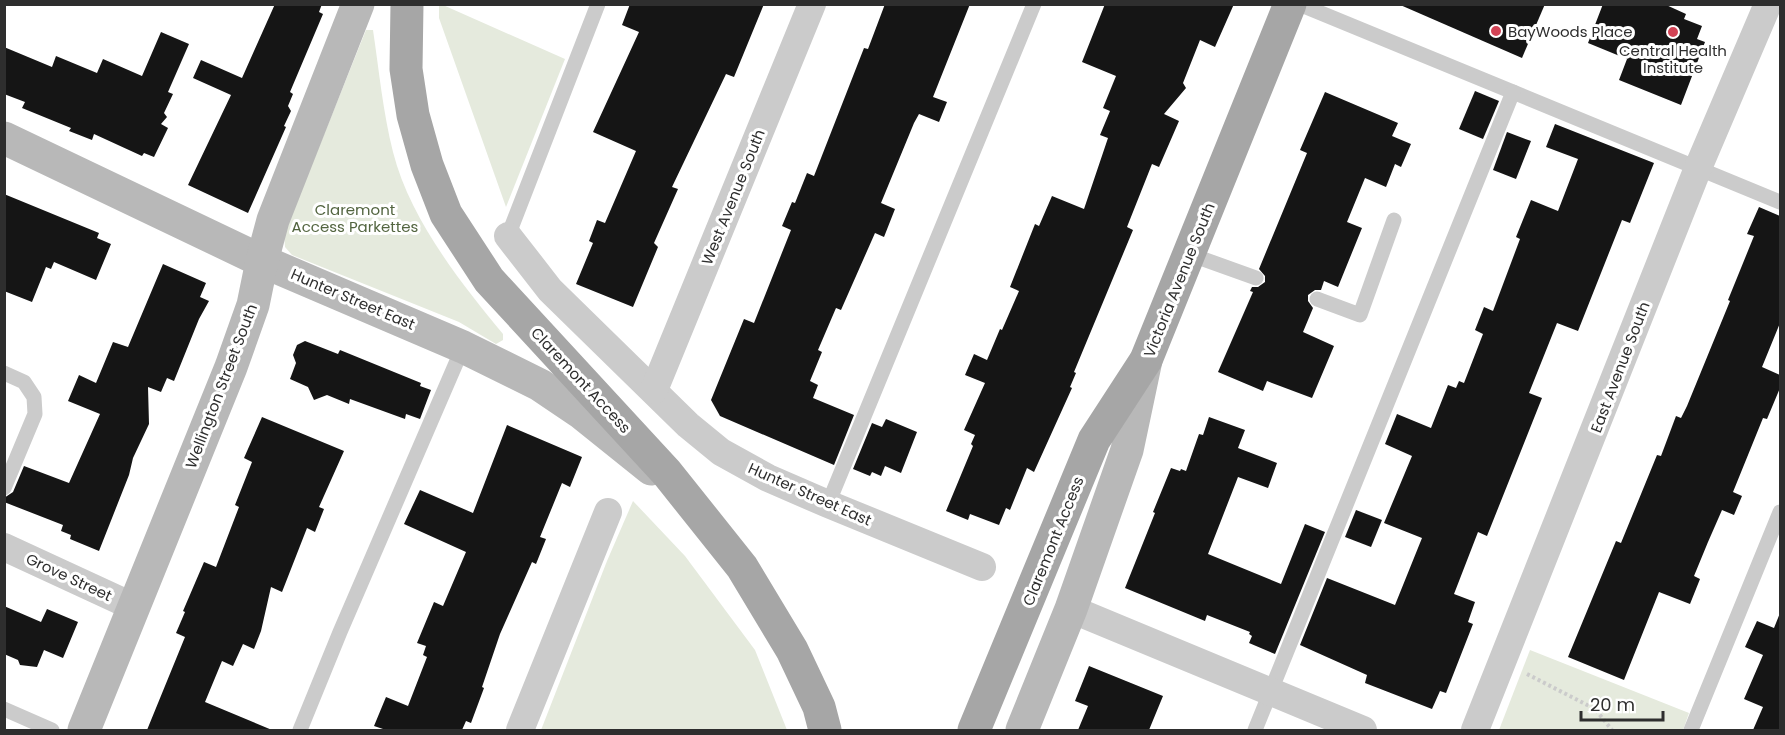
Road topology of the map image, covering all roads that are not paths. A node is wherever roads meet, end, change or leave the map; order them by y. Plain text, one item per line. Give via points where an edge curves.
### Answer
1 (358, 4) edge
2 (407, 4) edge
3 (598, 4) edge
4 (812, 4) edge
5 (1034, 4) edge
6 (1290, 4) edge
7 (1299, 4) edge
8 (1768, 4) edge
9 (1513, 92) junction
10 (4, 138) edge
11 (1698, 168) junction
12 (1780, 202) edge
13 (1394, 220) dead end
14 (508, 236) joint
15 (1189, 254) junction
16 (262, 261) junction
17 (1256, 278) dead end
18 (1317, 299) dead end
19 (463, 347) junction
20 (1146, 360) junction
21 (4, 373) edge
22 (654, 390) junction
23 (4, 488) edge
24 (682, 492) junction
25 (828, 504) junction
26 (608, 512) dead end
27 (1780, 512) edge
28 (4, 547) edge
29 (982, 567) dead end
30 (134, 607) junction
31 (1071, 609) junction
32 (1271, 692) junction
33 (4, 709) edge
34 (52, 730) edge
35 (84, 730) edge
36 (300, 730) edge
37 (520, 730) edge
38 (825, 730) edge
39 (974, 730) edge
40 (1022, 730) edge
41 (1255, 730) edge
42 (1363, 730) edge
43 (1475, 730) edge
44 (1691, 730) edge

1 - 16 street, Wellington Street South via 273,220
2 - 24 main road, Claremont Access via 406,69 412,115 446,214 489,280
3 - 14 lane
4 - 22 street, West Avenue South
5 - 25 lane
6 - 15 main road, Victoria Avenue South
7 - 9 lane
8 - 11 street, East Avenue South
9 - 11 lane
9 - 32 lane
10 - 16 street, Hunter Street East
11 - 12 lane
11 - 43 street, East Avenue South
13 - 18 lane via 1360,315
14 - 22 street, Hunter Street East via 550,290
15 - 17 lane
15 - 20 main road, Victoria Avenue South
16 - 19 street, Hunter Street East
16 - 30 street, Wellington Street South via 250,314
19 - 24 street, Hunter Street East via 540,385
19 - 36 lane
20 - 31 street, Victoria Avenue South via 1127,450
20 - 39 main road, Claremont Access via 1094,440
21 - 23 lane via 24,382 34,397 35,414
22 - 25 street, Hunter Street East via 721,452
24 - 38 main road, Claremont Access via 742,567 759,595 792,650 819,707
25 - 29 street, Hunter Street East
26 - 37 street
27 - 44 lane
28 - 30 street, Grove Street
30 - 35 street, Wellington Street South
31 - 32 street
31 - 40 street, Victoria Avenue South
32 - 41 lane
32 - 42 street
33 - 34 lane

